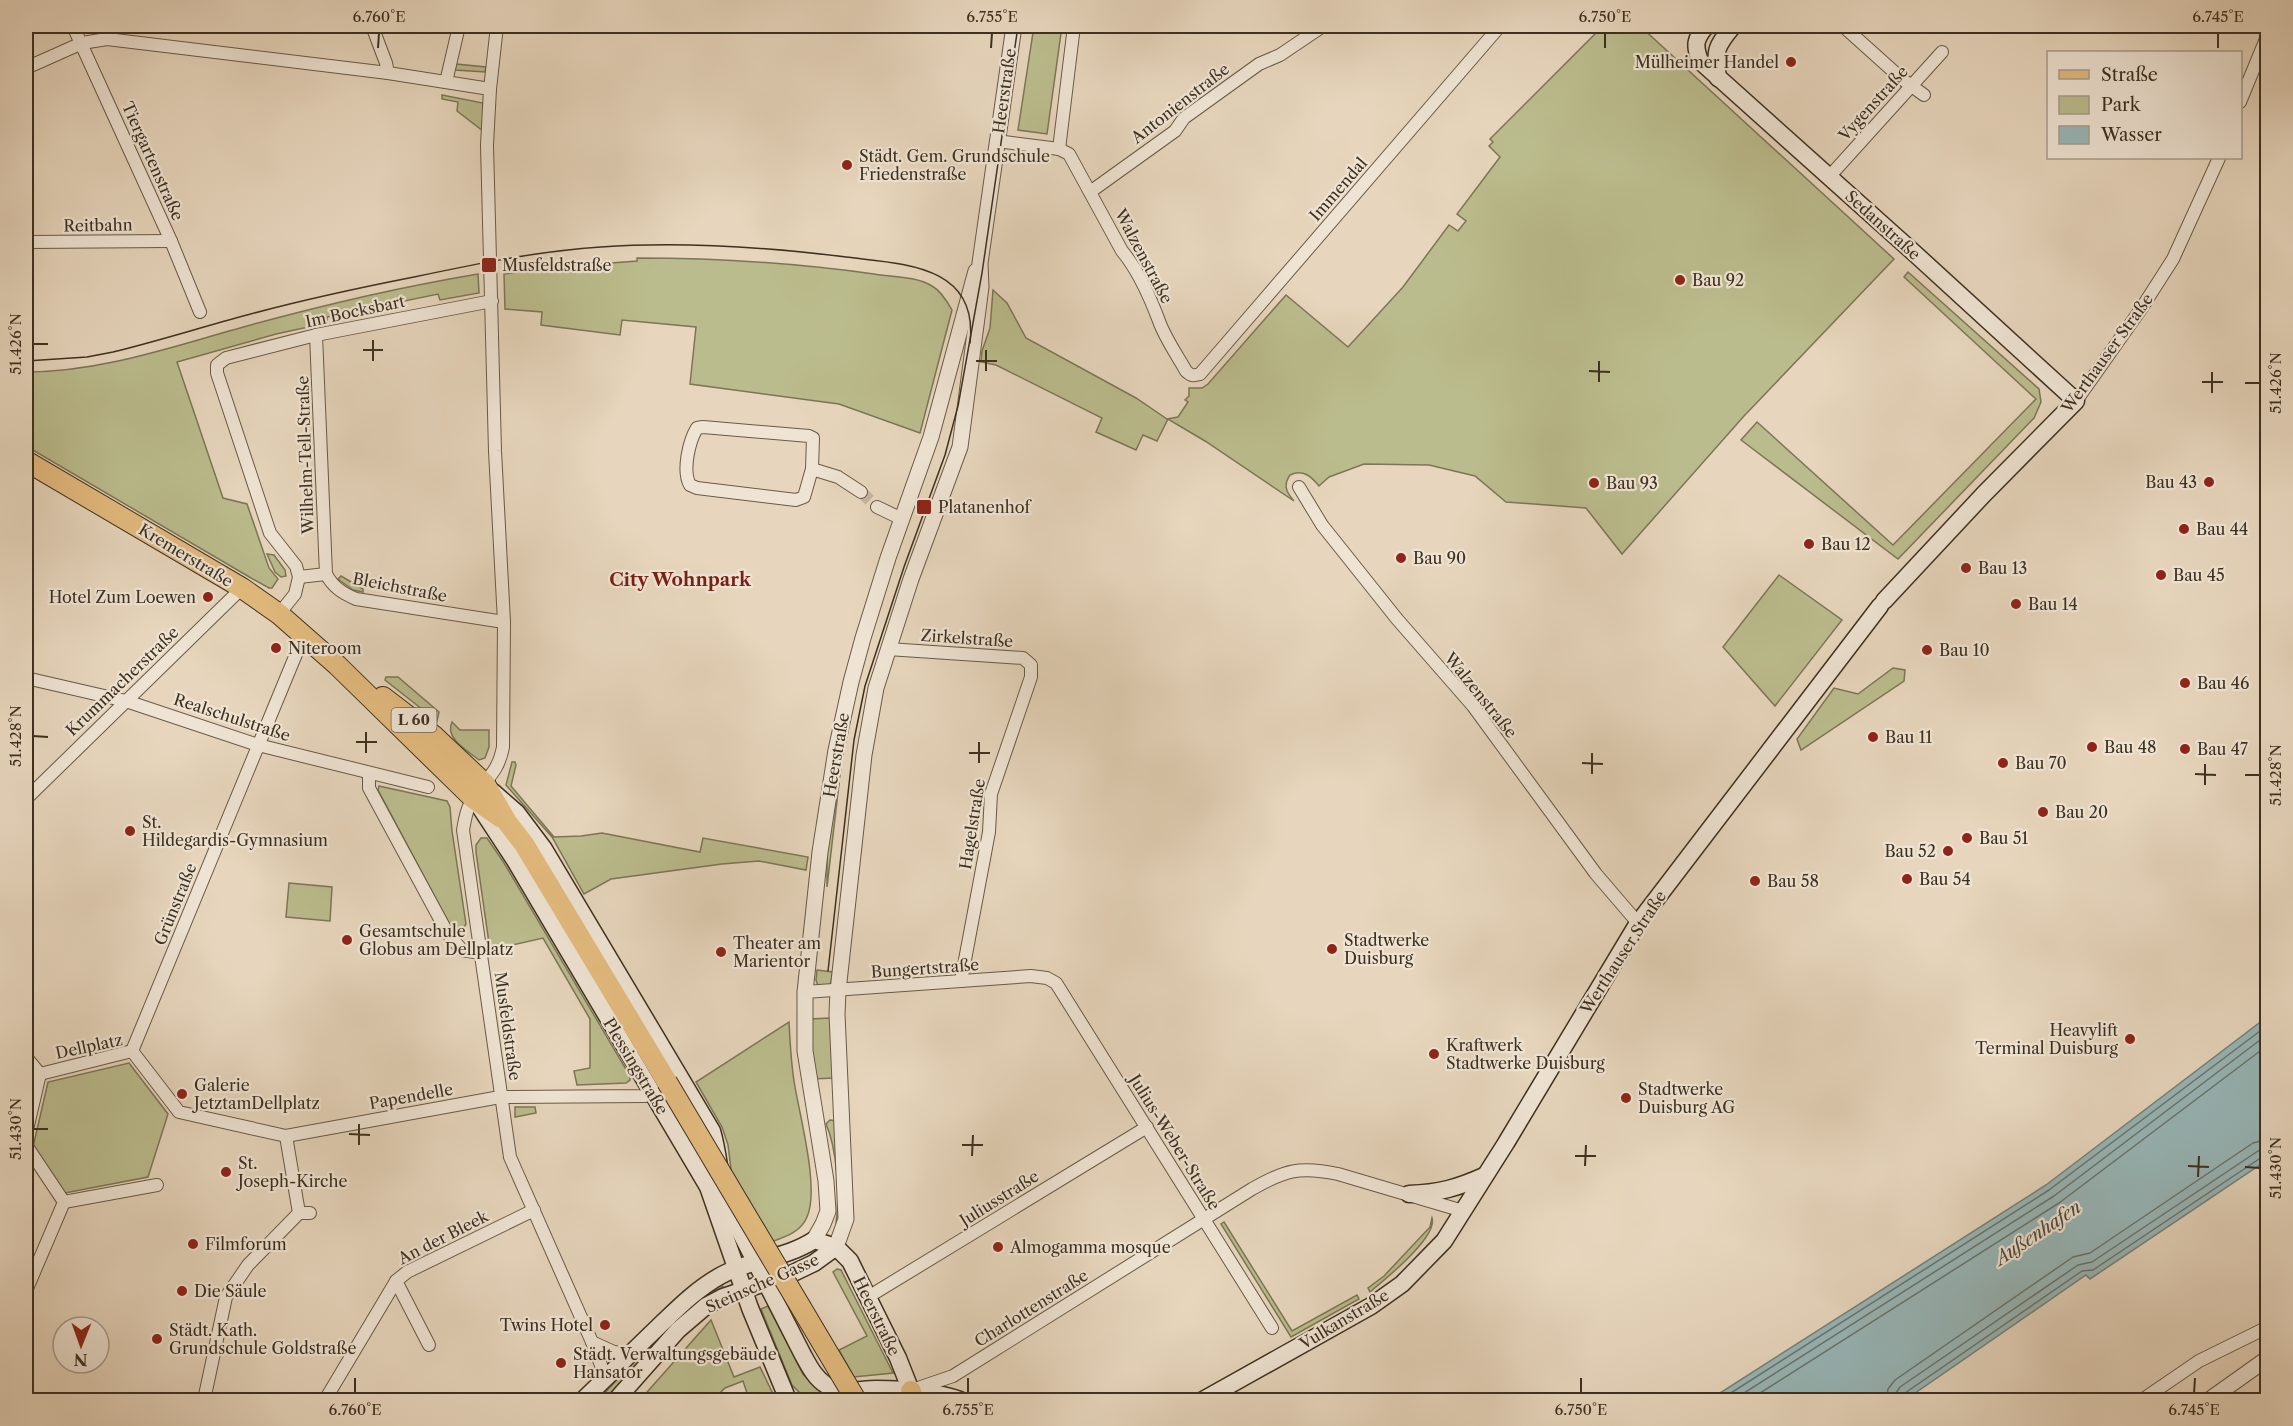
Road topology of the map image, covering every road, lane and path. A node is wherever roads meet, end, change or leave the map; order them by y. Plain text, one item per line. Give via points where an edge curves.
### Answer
1 (73, 26) edge
2 (372, 26) edge
3 (459, 26) edge
4 (497, 26) edge
5 (1014, 26) edge
6 (1074, 26) edge
7 (1323, 26) edge
8 (1500, 26) edge
9 (1706, 26) edge
10 (1733, 26) edge
11 (1843, 26) edge
12 (2268, 34) edge
13 (82, 43) junction
14 (1941, 52) dead end
15 (26, 68) edge
16 (388, 74) junction
17 (1718, 78) junction
18 (446, 82) junction
19 (1911, 86) junction
20 (490, 89) junction
21 (1924, 95) dead end
22 (2242, 99) edge
23 (997, 141) junction
24 (1059, 149) junction
25 (2219, 159) edge
26 (1829, 177) junction
27 (1090, 192) junction
28 (171, 241) junction
29 (26, 242) edge
30 (980, 263) junction
31 (492, 301) junction
32 (200, 312) dead end
33 (316, 335) junction
34 (1200, 374) joint
35 (2076, 401) junction
36 (26, 461) edge
37 (812, 469) junction
38 (1299, 487) dead end
39 (861, 492) tunnel mouth
40 (877, 507) tunnel mouth
41 (902, 519) junction
42 (326, 574) junction
43 (300, 578) junction
44 (242, 588) junction
45 (279, 614) junction
46 (504, 622) junction
47 (306, 638) junction
48 (888, 649) junction
49 (1031, 677) joint
50 (26, 678) edge
51 (126, 701) junction
52 (258, 746) junction
53 (369, 773) junction
54 (428, 787) dead end
55 (479, 791) junction
56 (26, 798) edge
57 (1638, 923) junction
58 (481, 953) junction
59 (1047, 978) joint
60 (961, 981) junction
61 (838, 991) junction
62 (805, 992) junction
63 (132, 1051) junction
64 (26, 1057) edge
65 (40, 1074) junction
66 (660, 1088) junction
67 (500, 1097) junction
68 (179, 1112) joint
69 (1147, 1127) junction
70 (26, 1134) edge
71 (286, 1136) junction
72 (26, 1145) edge
73 (1484, 1176) junction
74 (157, 1185) dead end
75 (1409, 1194) junction
76 (64, 1202) junction
77 (534, 1210) junction
78 (1463, 1211) junction
79 (1204, 1220) junction
80 (814, 1240) junction
81 (836, 1247) junction
82 (757, 1263) junction
83 (736, 1269) junction
84 (396, 1281) junction
85 (767, 1283) junction
86 (26, 1291) edge
87 (744, 1291) junction
88 (868, 1297) junction
89 (2268, 1327) edge
90 (1272, 1328) dead end
91 (592, 1342) junction
92 (429, 1345) dead end
93 (631, 1354) junction
94 (2268, 1358) edge
95 (606, 1378) junction
96 (786, 1394) edge
97 (904, 1395) edge
98 (853, 1398) edge
99 (204, 1401) edge
100 (325, 1401) edge
101 (583, 1401) edge
102 (616, 1401) edge
103 (797, 1401) edge
104 (960, 1401) edge
105 (1203, 1401) edge
106 (2142, 1401) edge
107 (2209, 1401) edge

1 - 13 street, Tiergartenstraße
2 - 16 street
3 - 18 street
4 - 20 street, Musfeldstraße
5 - 23 street, Heerstraße
6 - 24 street
7 - 27 street, Antonienstraße via 1212,97 1184,118 1175,131
8 - 34 street, Immendal
9 - 17 main road, Sedanstraße via 1696,38 1695,47 1700,61
10 - 17 main road via 1715,53
11 - 19 street
12 - 22 street
13 - 15 street
13 - 16 street via 107,39
13 - 28 street, Tiergartenstraße
14 - 19 street, Vygenstraße
16 - 18 street
17 - 26 main road, Sedanstraße
18 - 20 street
19 - 21 street
19 - 26 street, Vygenstraße
20 - 31 street, Musfeldstraße via 487,145
23 - 24 street
23 - 30 street, Heerstraße
24 - 27 street, Walzenstraße via 1069,154
25 - 35 street, Werthauser Straße via 2174,259
26 - 35 main road, Sedanstraße
27 - 34 street, Walzenstraße via 1131,261 1186,371 1190,375
28 - 29 street, Reitbahn
28 - 32 street, Tiergartenstraße
30 - 41 street, Heerstraße via 931,437
30 - 48 street, Heerstraße via 981,287 960,447
31 - 33 street, Im Bocksbart
31 - 46 street, Musfeldstraße
33 - 42 street, Wilhelm-Tell-Straße
33 - 43 street, Im Bocksbart via 226,358 217,365 270,533 296,566
35 - 57 main road, Werthauser Straße via 1882,604
36 - 44 main road, Kremerstraße / L 60
37 - 37 street via 814,443 809,436 703,427 693,435 686,474 690,485 698,488 796,500 804,497
37 - 39 street via 838,477
38 - 57 street, Walzenstraße via 1322,525 1396,619 1473,706 1596,874
40 - 41 street
41 - 62 street, Heerstraße via 850,682 836,750
42 - 43 street
42 - 46 street, Bleichstraße via 332,584 356,599
43 - 45 street via 295,594
44 - 45 main road, Kremerstraße / L 60
44 - 51 street, Krummacherstraße
45 - 47 main road, Kremerstraße / L 60
46 - 55 street, Musfeldstraße via 503,747 498,767
47 - 52 street, Grünstraße via 298,647
47 - 55 main road, Kremerstraße / L 60 via 434,736
48 - 49 street, Zirkelstraße via 1023,658 1030,665
48 - 61 street, Heerstraße via 876,688 864,755
49 - 60 street, Hagelstraße via 991,794 989,832
50 - 51 street, Realschulstraße
51 - 52 street, Realschulstraße
51 - 56 street, Krummacherstraße
52 - 53 street, Realschulstraße
52 - 63 street, Grünstraße
53 - 54 street, Realschulstraße
53 - 58 street via 369,788 448,934 462,950
55 - 58 street, Musfeldstraße via 468,807 463,830
55 - 66 main road, Plessingstraße / L 60 via 514,859
55 - 66 main road, Plessingstraße via 532,858
55 - 82 main road, Plessingstraße / L 60 via 517,813 544,849 712,1131 726,1202
57 - 73 main road, Werthauser Straße
58 - 67 street, Musfeldstraße
59 - 60 street, Bungertstraße
59 - 69 street, Julius-Weber-Straße via 1056,983
60 - 61 street, Bungertstraße
61 - 62 street, Bungertstraße
61 - 81 street, Heerstraße via 846,1219
62 - 80 street, Heerstraße via 805,1052 828,1210
63 - 65 street, Dellplatz
63 - 68 street, Dellplatz
64 - 65 street
65 - 70 street, Dellplatz
66 - 67 street, Papendelle via 645,1096
66 - 83 main road, Plessingstraße / L 60 via 708,1188
66 - 98 main road, Plessingstraße, bridge
67 - 71 street, Papendelle
67 - 77 street, Musfeldstraße via 510,1157
68 - 71 street, Papendelle
69 - 79 street, Julius-Weber-Straße
69 - 88 street, Juliusstraße
71 - 99 street via 304,1213 248,1265 226,1297
72 - 76 street
73 - 75 main road via 1436,1194
73 - 78 main road, Werthauser Straße
74 - 76 street
75 - 78 street, Charlottenstraße
75 - 79 street, Charlottenstraße via 1319,1170 1296,1170 1272,1178
76 - 86 street
77 - 84 street, An der Bleek
77 - 91 street, Musfeldstraße
78 - 105 main road, Vulkanstraße via 1444,1241 1402,1284 1371,1306
79 - 90 street, Julius-Weber-Straße
79 - 97 street, Charlottenstraße via 953,1376
80 - 81 main road
80 - 82 main road, Steinsche Gasse
81 - 85 main road, Steinsche Gasse via 814,1263
81 - 88 main road, Heerstraße via 850,1261
82 - 83 main road, Steinsche Gasse
82 - 85 main road, Plessingstraße
83 - 87 main road, Plessingstraße / L 60
83 - 93 main road, Steinsche Gasse via 684,1302
84 - 92 street
84 - 100 street, An der Bleek
85 - 87 main road, Steinsche Gasse
85 - 98 main road, Plessingstraße via 817,1377
87 - 96 main road, Plessingstraße / L 60
87 - 102 main road, Steinsche Gasse via 723,1297 694,1315
88 - 97 main road, Heerstraße via 898,1358
89 - 106 street via 2199,1361
91 - 93 street
91 - 95 street, Musfeldstraße
93 - 95 main road, Steinsche Gasse
94 - 107 street
95 - 101 main road, Steinsche Gasse
96 - 103 main road, Plessingstraße
97 - 98 main road
97 - 104 main road

